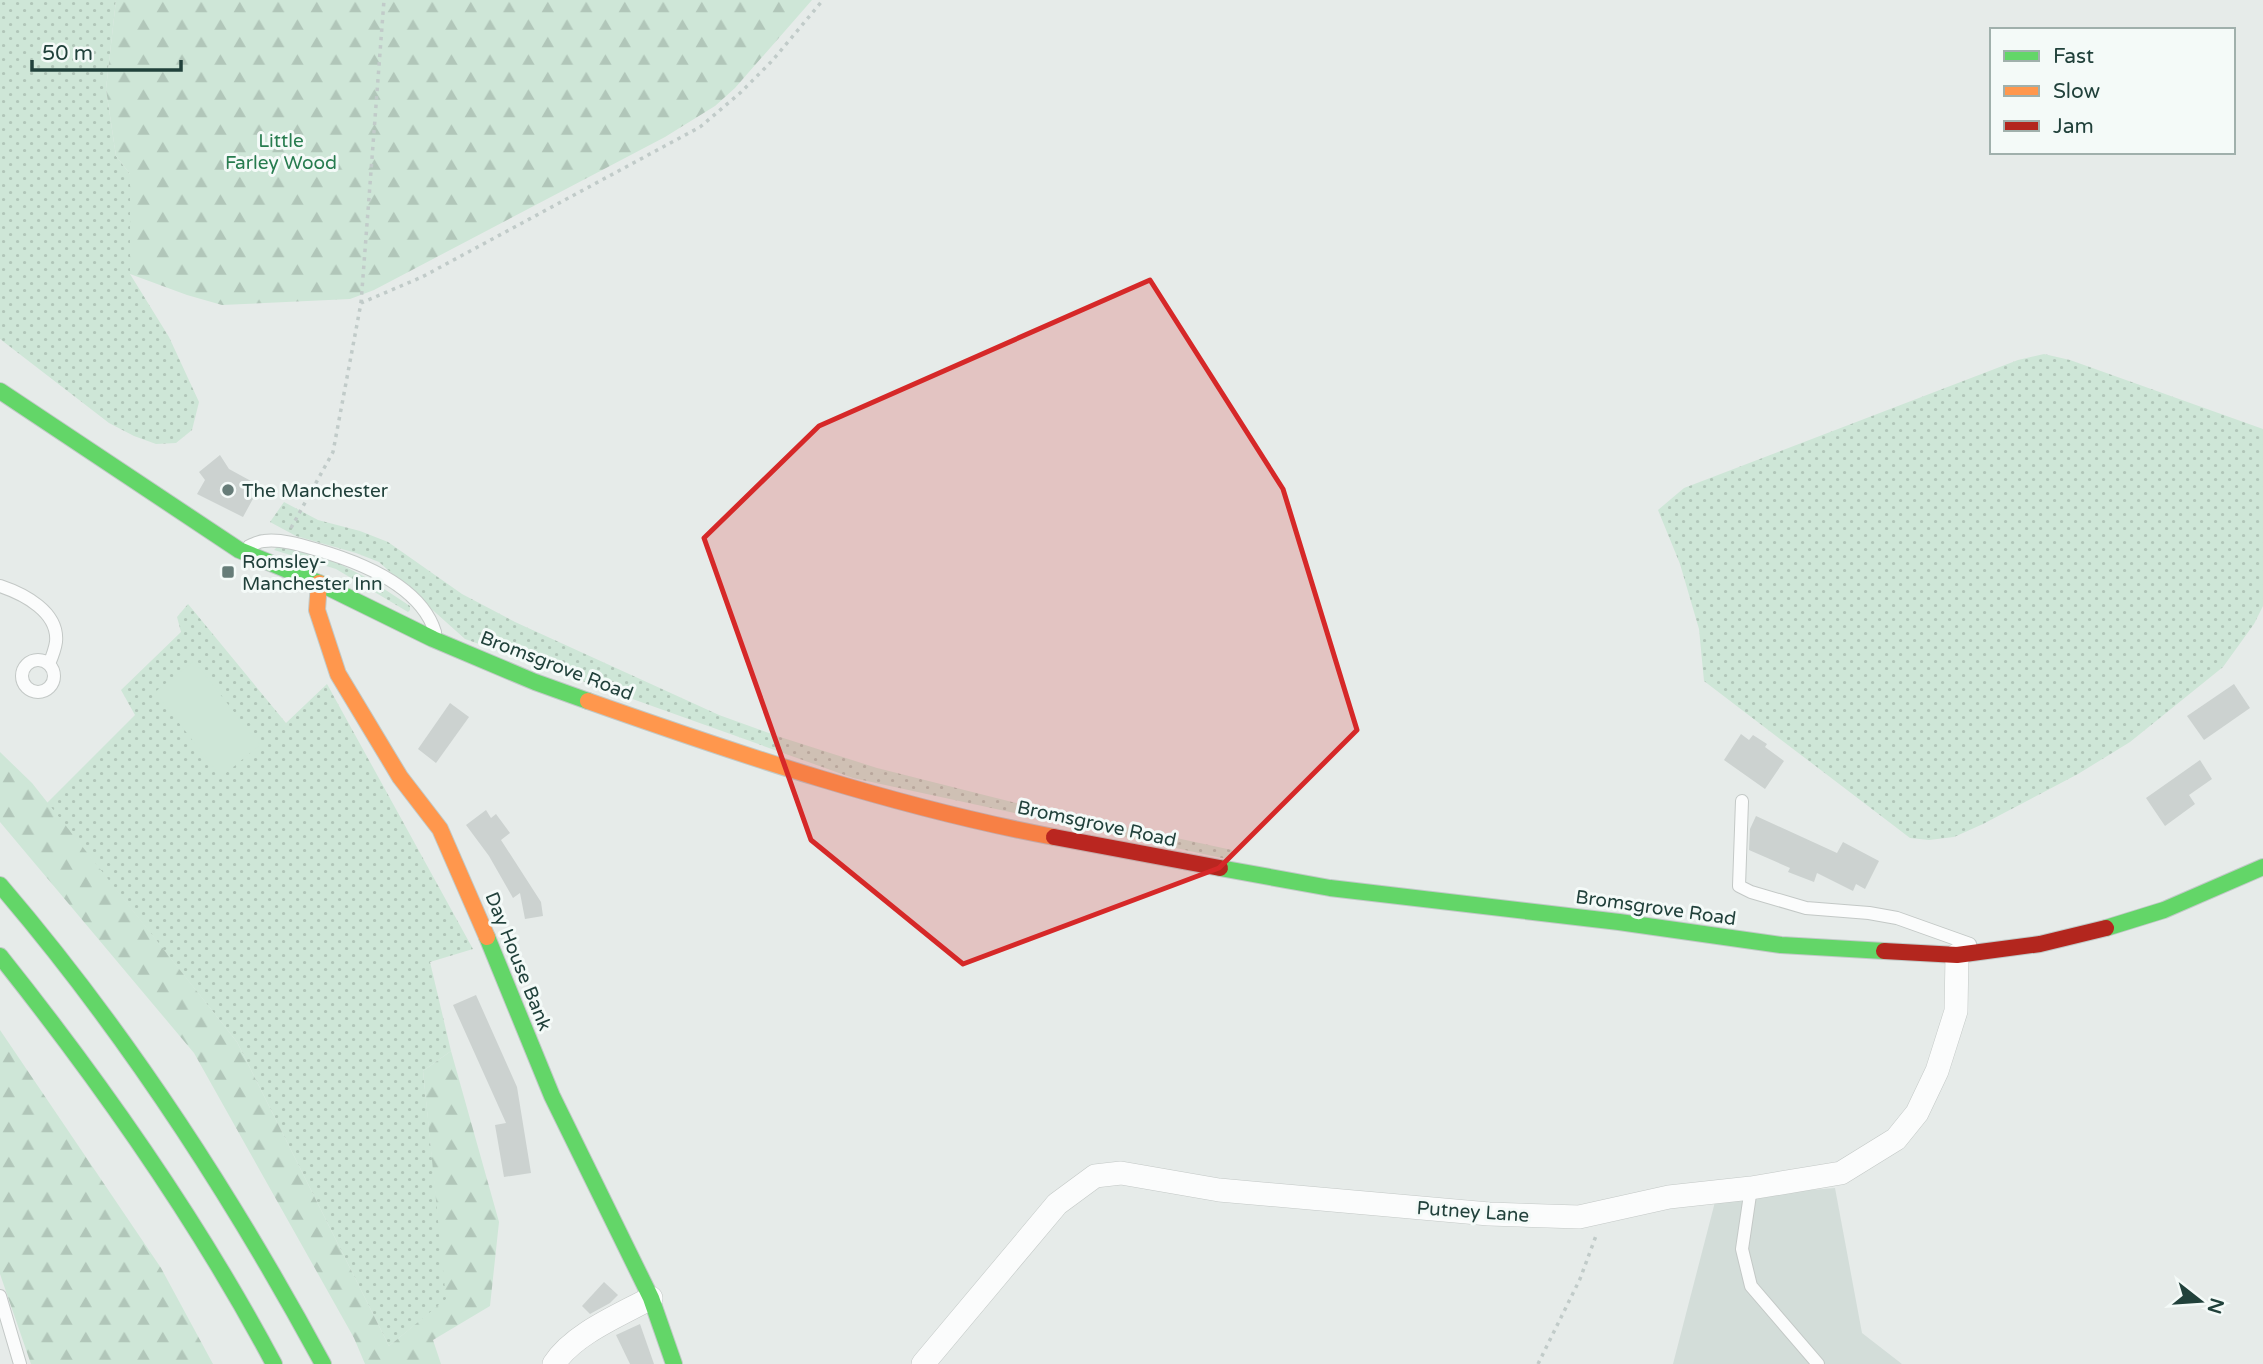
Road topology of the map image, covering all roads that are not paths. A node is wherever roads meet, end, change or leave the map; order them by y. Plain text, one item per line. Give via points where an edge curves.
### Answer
1 (0, 391) edge
2 (239, 550) junction
3 (319, 583) junction
4 (0, 586) edge
5 (433, 639) junction
6 (49, 664) dead end
7 (1742, 801) dead end
8 (2263, 867) edge
9 (0, 885) edge
10 (1987, 951) junction
11 (1957, 955) junction
12 (0, 956) edge
13 (1751, 1188) junction
14 (0, 1296) edge
15 (651, 1298) junction
16 (20, 1364) edge
17 (274, 1364) edge
18 (323, 1364) edge
19 (554, 1364) edge
20 (674, 1364) edge
21 (923, 1364) edge
22 (1818, 1364) edge

1 - 2 main road, Bromsgrove Road
2 - 3 main road, Bromsgrove Road
2 - 5 lane via 263,541 295,543 353,560 406,593 435,630
3 - 5 main road, Bromsgrove Road
3 - 15 main road, Day House Bank via 317,610 338,674 400,777 440,829 552,1096
4 - 6 lane via 27,597 52,623 56,645
5 - 11 main road, Bromsgrove Road via 535,682 735,753 849,788 1033,833 1330,888 1781,945
7 - 10 lane via 1739,886 1806,908 1897,918
8 - 10 main road, Bromsgrove Road via 2164,910 2108,928
9 - 18 main road via 71,970 191,1138
10 - 11 main road, Bromsgrove Road
11 - 13 street, Putney Lane via 1956,1011 1937,1072 1917,1113 1896,1139 1841,1173
12 - 17 main road via 157,1169 252,1320
13 - 21 street, Putney Lane via 1669,1197 1579,1217 1219,1190 1121,1173 1095,1177 1057,1204
13 - 22 lane via 1742,1250 1751,1286
14 - 16 lane
15 - 19 street via 576,1340
15 - 20 main road, Day House Bank

